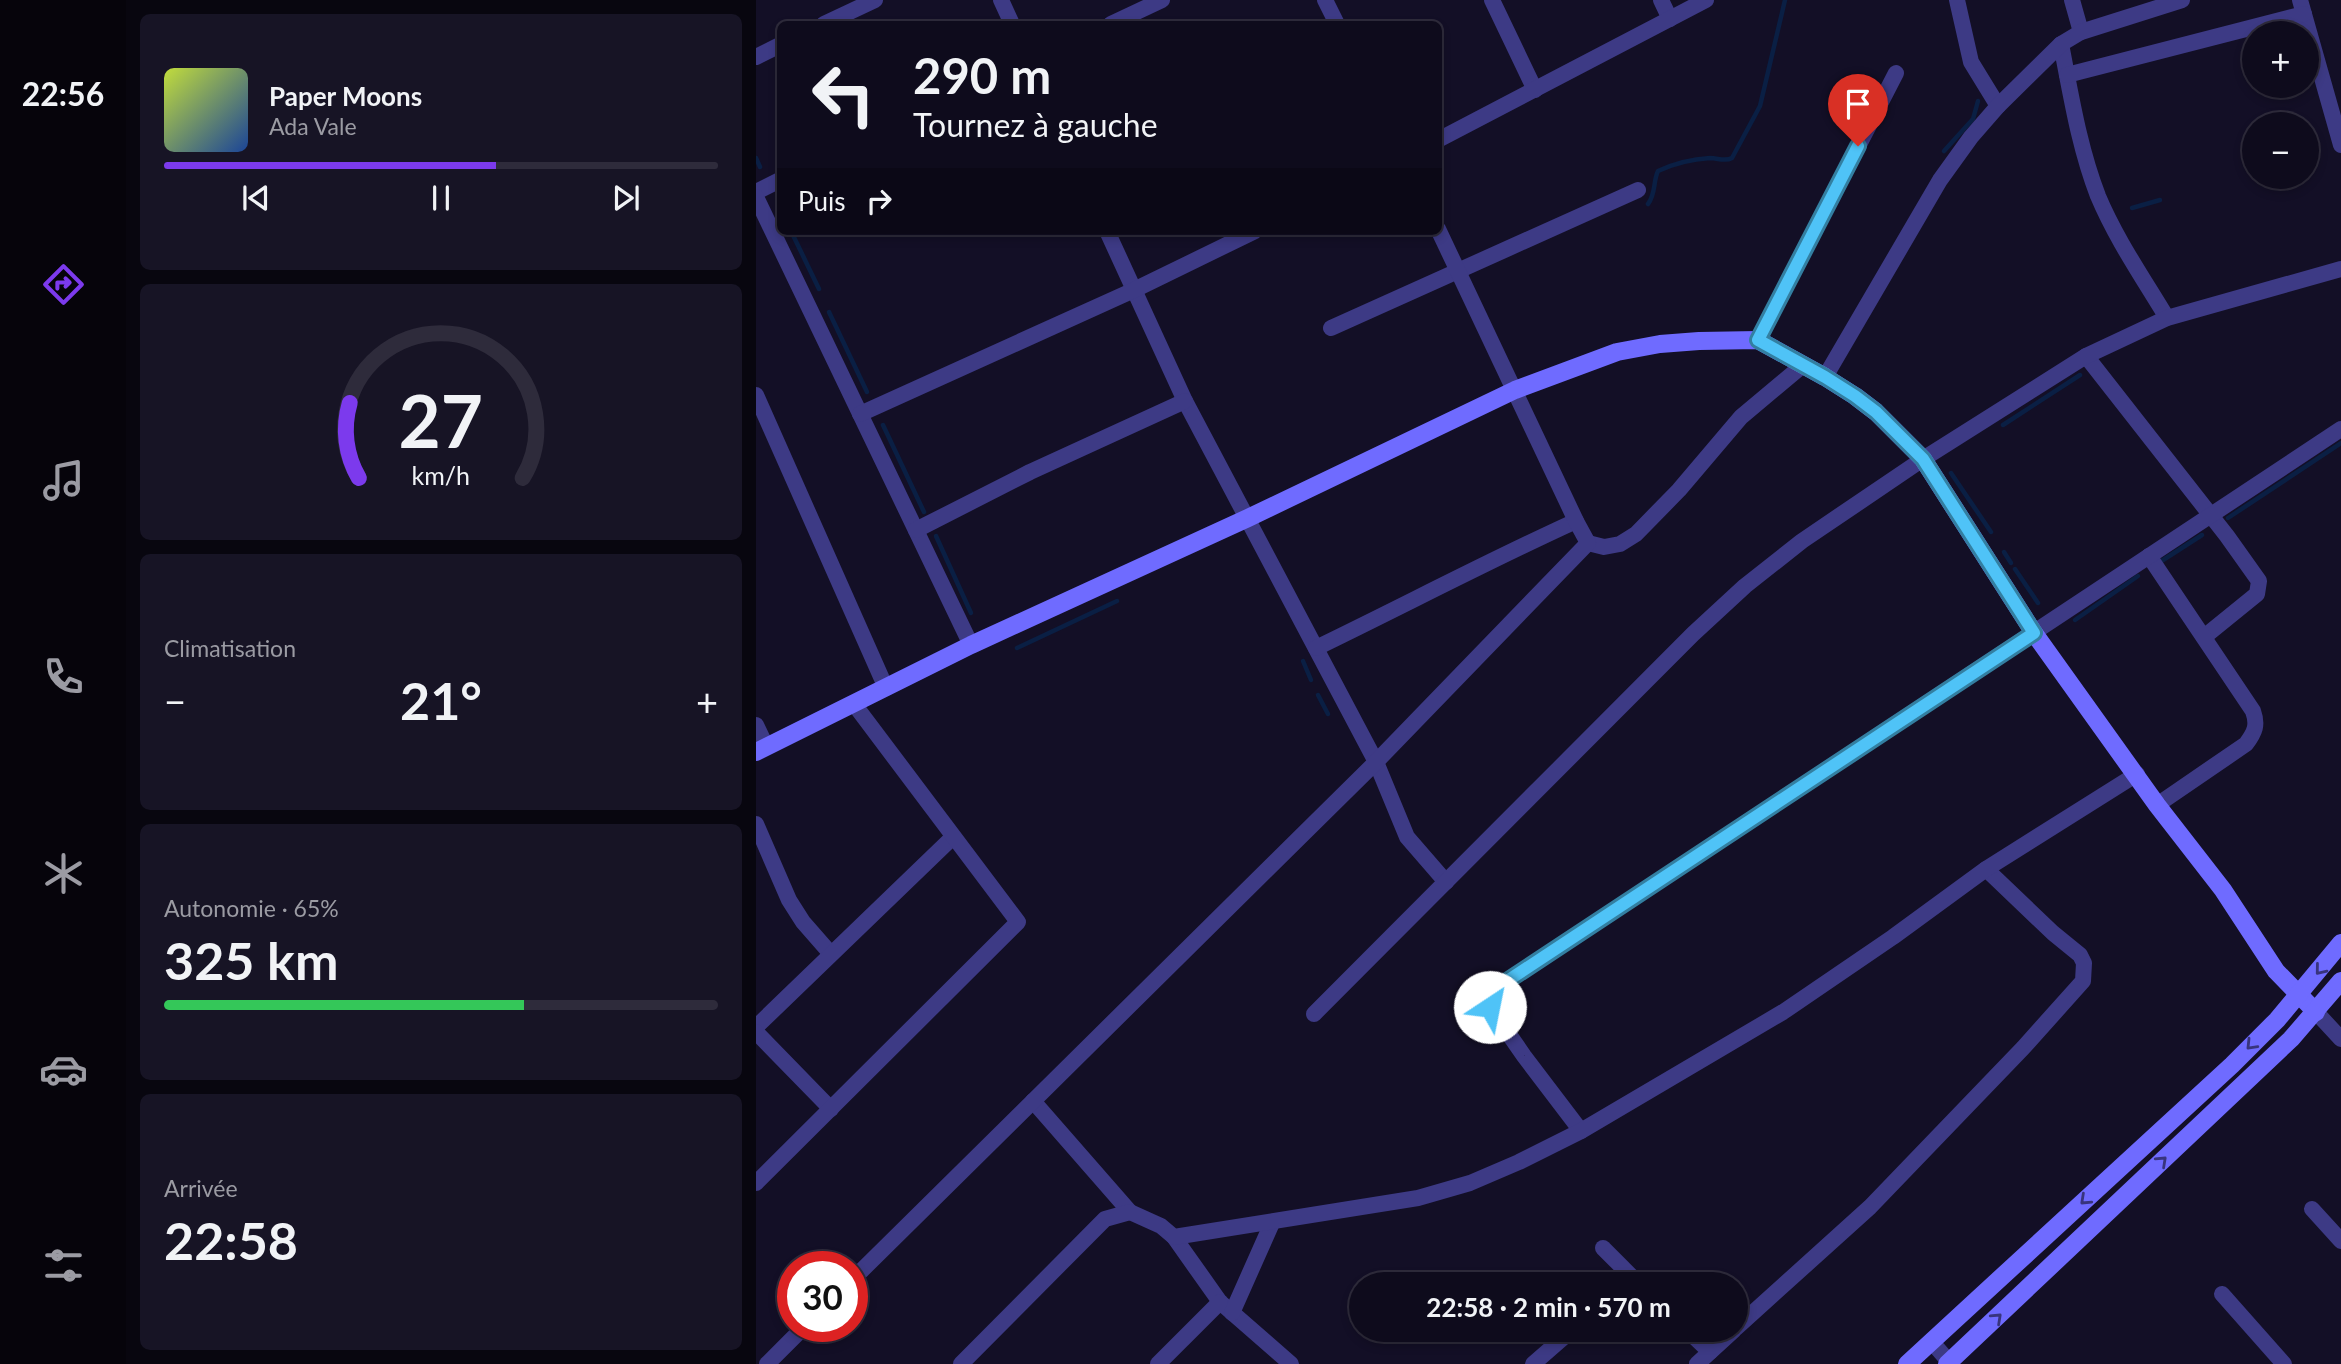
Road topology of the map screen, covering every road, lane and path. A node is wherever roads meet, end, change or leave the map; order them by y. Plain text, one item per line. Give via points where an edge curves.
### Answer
1 (875, 0) edge
2 (1001, 0) edge
3 (1162, 0) edge
4 (1325, 0) edge
5 (1492, 0) edge
6 (1661, 0) edge
7 (1706, 0) edge
8 (1957, 0) edge
9 (2073, 0) edge
10 (2182, 0) edge
11 (2302, 7) edge
12 (1670, 19) junction
13 (830, 21) edge
14 (1011, 21) edge
15 (1117, 21) edge
16 (1336, 21) edge
17 (2081, 32) junction
18 (2061, 44) junction
19 (777, 46) edge
20 (756, 57) edge
21 (1896, 73) dead end
22 (2067, 75) junction
23 (1535, 90) junction
24 (1998, 106) junction
25 (1442, 138) edge
26 (2341, 145) edge
27 (777, 182) edge
28 (1638, 190) dead end
29 (756, 194) edge
30 (1109, 235) edge
31 (1247, 235) edge
32 (1441, 235) edge
33 (2341, 269) edge
34 (1459, 270) junction
35 (1134, 290) junction
36 (2167, 318) junction
37 (1331, 328) dead end
38 (1758, 340) junction
39 (2087, 356) junction
40 (1803, 365) junction
41 (1825, 377) junction
42 (1515, 390) junction
43 (756, 394) edge
44 (1185, 401) junction
45 (860, 414) junction
46 (2341, 429) edge
47 (1923, 459) junction
48 (2210, 517) junction
49 (1248, 519) junction
50 (1576, 521) junction
51 (916, 530) junction
52 (1588, 543) junction
53 (2149, 556) junction
54 (2034, 633) junction
55 (2204, 637) junction
56 (971, 645) junction
57 (1316, 648) junction
58 (886, 688) junction
59 (854, 704) junction
60 (756, 725) edge
61 (761, 749) edge
62 (1376, 762) junction
63 (2137, 774) junction
64 (2157, 805) junction
65 (756, 824) edge
66 (953, 836) junction
67 (1986, 869) junction
68 (1446, 883) junction
69 (2341, 943) edge
70 (831, 954) junction
71 (2341, 981) edge
72 (2298, 996) junction
73 (2316, 1012) junction
74 (1314, 1014) dead end
75 (756, 1030) edge
76 (2341, 1039) edge
77 (1033, 1101) junction
78 (2190, 1103) junction
79 (831, 1109) junction
80 (2205, 1120) junction
81 (1581, 1131) junction
82 (756, 1183) edge
83 (2312, 1209) dead end
84 (1130, 1212) junction
85 (1272, 1223) junction
86 (1174, 1237) junction
87 (2341, 1241) edge
88 (1603, 1248) dead end
89 (868, 1264) edge
90 (1622, 1272) edge
91 (2222, 1294) dead end
92 (1220, 1302) junction
93 (1233, 1313) junction
94 (1748, 1317) edge
95 (1931, 1341) junction
96 (789, 1342) edge
97 (1558, 1342) edge
98 (1700, 1342) edge
99 (1721, 1342) edge
100 (1710, 1352) junction
101 (1949, 1363) edge
102 (767, 1364) edge
103 (961, 1364) edge
104 (1158, 1364) edge
105 (1291, 1364) edge
106 (1533, 1364) edge
107 (1697, 1364) edge
108 (1907, 1364) edge
109 (2284, 1364) edge

1 - 13 street
2 - 14 street
3 - 15 street
4 - 16 street
5 - 23 street
6 - 12 street
7 - 12 street
8 - 24 street via 1971,62
9 - 17 street
10 - 17 street
11 - 22 street
11 - 26 street
12 - 23 street
17 - 18 street
18 - 22 street
18 - 24 street
19 - 20 street
21 - 38 street
22 - 36 street via 2077,129 2098,196
23 - 25 street
24 - 41 street via 1940,180
27 - 29 street
28 - 34 street
29 - 45 street
30 - 35 street
31 - 35 street
32 - 34 street
33 - 36 street
34 - 37 street
34 - 42 street
35 - 44 street
35 - 45 street
36 - 39 street
38 - 40 street
38 - 42 street via 1686,342 1617,352
39 - 47 street
39 - 48 street
40 - 41 street
40 - 52 street via 1741,417 1636,534 1604,547
41 - 47 street via 1876,412
42 - 49 street
42 - 50 street
43 - 58 street
44 - 49 street
44 - 51 street
45 - 51 street
46 - 48 street
47 - 54 street
47 - 68 street via 1802,541 1745,586
48 - 53 street
48 - 55 street via 2259,581 2259,588
49 - 56 street
49 - 57 street
50 - 52 street
50 - 57 street
51 - 56 street
52 - 62 street
53 - 54 street
53 - 55 street
54 - 63 street
54 - 81 street via 1495,989 1489,996 1490,1007
55 - 64 street via 2253,711 2255,732 2246,744
56 - 58 street
57 - 62 street
58 - 59 street
59 - 61 street
59 - 66 street
60 - 61 street
62 - 68 street via 1407,837
62 - 77 street
63 - 64 street
63 - 67 street
64 - 72 street
65 - 70 street via 789,901
66 - 70 street
66 - 79 street via 1018,922
67 - 81 street via 1783,1012
67 - 94 street via 2080,955 2083,981 1870,1207
68 - 74 street
69 -> 72 street
70 - 75 street
71 - 73 street
72 - 73 street
72 -> 78 street
73 - 76 street
73 - 80 street
75 - 79 street
77 - 84 street
77 - 89 street
78 - 80 street
78 -> 95 street
79 - 82 street
101 -> 80 street
81 - 85 street via 1457,1187
83 - 87 street
84 - 86 street
84 - 103 street via 1105,1219
85 - 86 street
85 - 93 street
86 - 92 street
88 - 90 street
91 - 109 street
92 - 93 street
92 - 104 street
93 - 105 street
95 - 101 street
95 - 108 street
96 - 102 street
97 - 106 street
98 - 100 street
99 - 100 street
100 - 107 street

